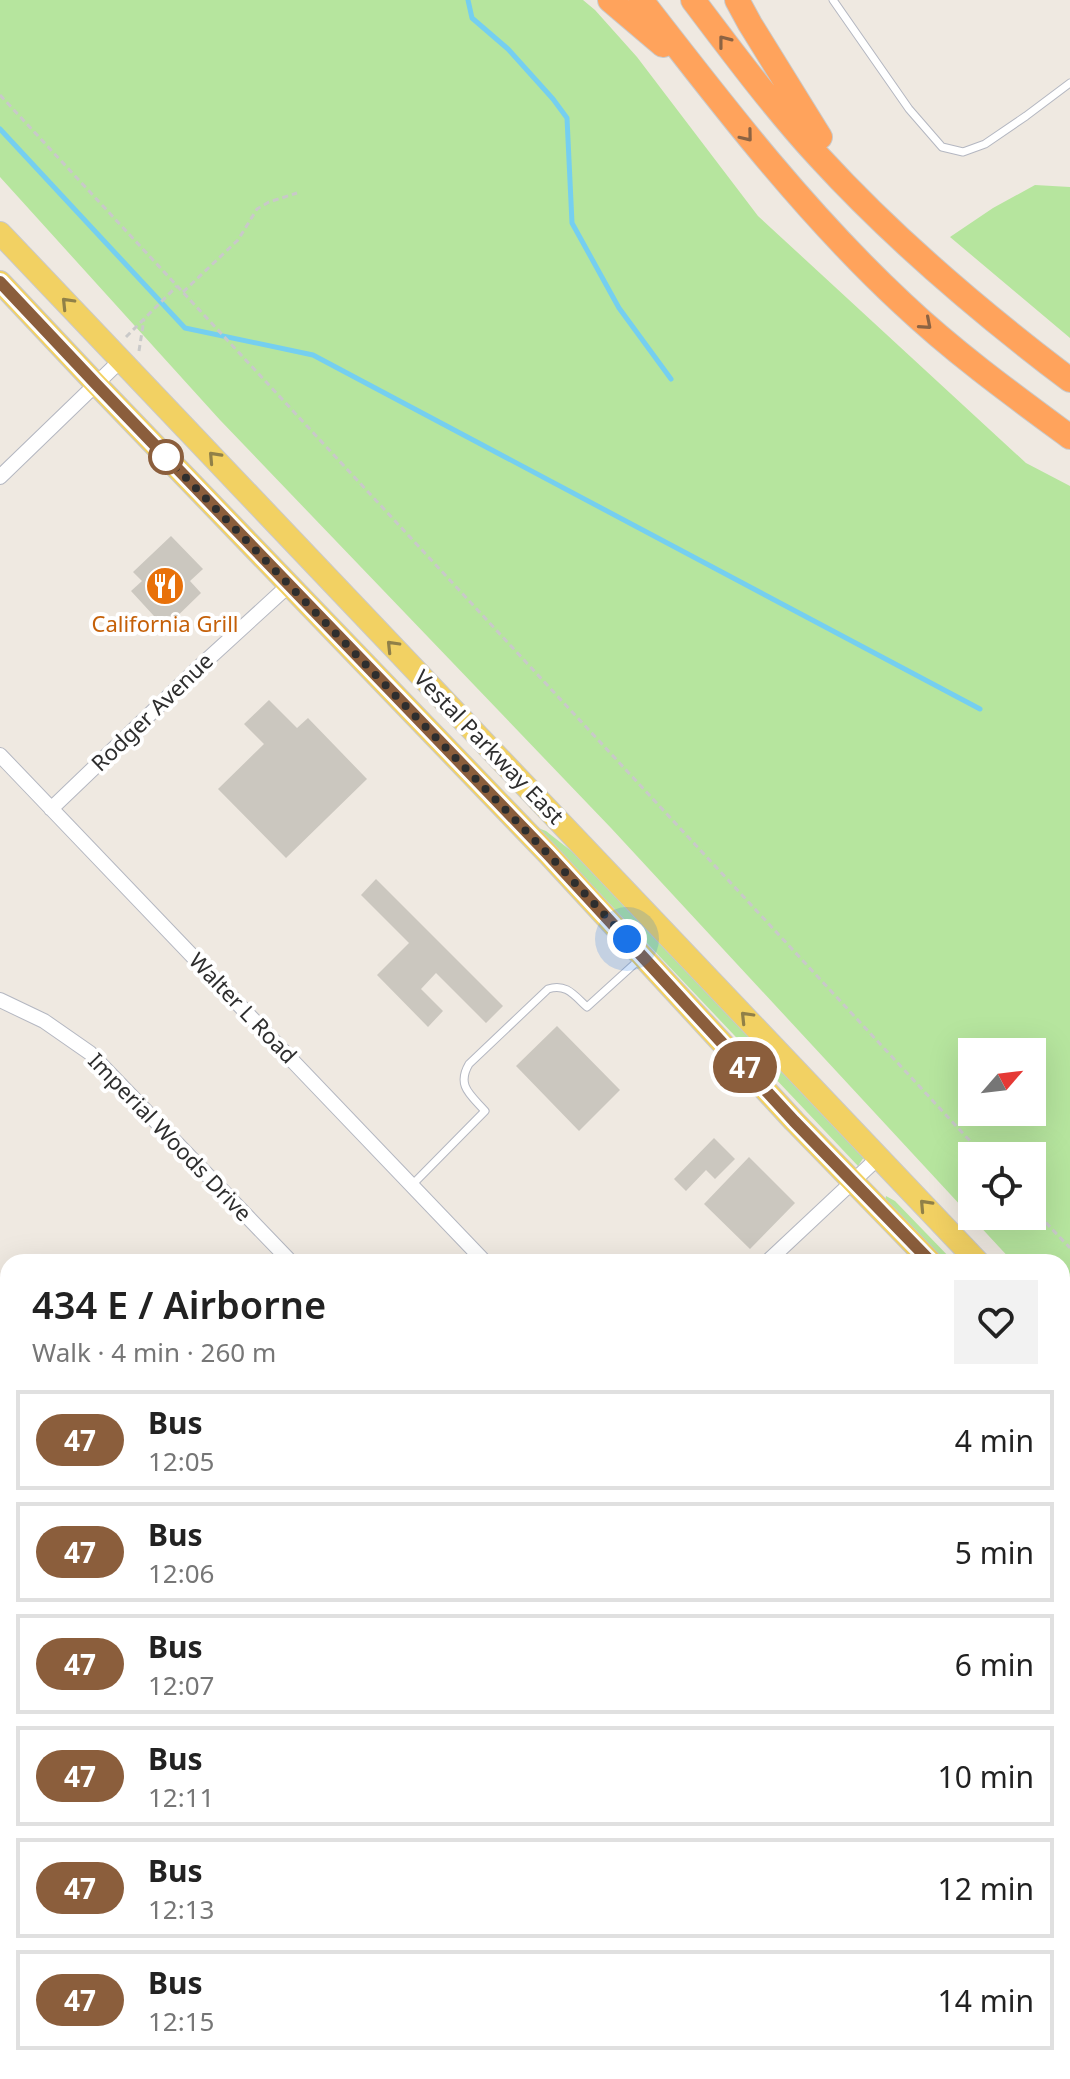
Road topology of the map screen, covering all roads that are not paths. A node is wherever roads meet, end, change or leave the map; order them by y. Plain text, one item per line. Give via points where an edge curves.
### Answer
1 (610, 0) edge
2 (641, 0) edge
3 (693, 0) edge
4 (737, 0) edge
5 (833, 0) edge
6 (698, 74) junction
7 (1070, 83) edge
8 (886, 226) junction
9 (0, 233) edge
10 (0, 282) edge
11 (128, 351) junction
12 (1070, 380) edge
13 (96, 384) junction
14 (1070, 437) edge
15 (0, 477) edge
16 (289, 585) junction
17 (0, 755) edge
18 (51, 809) junction
19 (643, 956) junction
20 (0, 1000) edge
21 (879, 1157) junction
22 (853, 1181) junction
23 (412, 1185) junction
24 (283, 1254) edge
25 (477, 1254) edge
26 (775, 1254) edge
27 (923, 1254) edge
28 (970, 1254) edge

1 - 6 highway
2 - 6 highway
8 -> 3 highway via 817,155
4 - 8 highway via 809,122
5 - 7 lane via 942,147 963,152 985,144
6 -> 14 highway via 817,217 904,305
8 - 12 highway via 955,290
11 -> 9 main road, Vestal Parkway East
10 - 13 main road, Vestal Parkway East
11 - 13 street
21 -> 11 main road, Vestal Parkway East
13 - 15 street
13 - 16 main road, Vestal Parkway East
16 - 18 street, Rodger Avenue
16 - 19 main road, Vestal Parkway East
17 - 18 street, Walter L Road
18 - 23 street, Walter L Road
19 - 22 main road, Vestal Parkway East
19 - 23 lane via 587,1007 568,989 548,989 469,1064 463,1074 466,1087 485,1111
20 - 24 street, Imperial Woods Drive via 44,1021 90,1053
21 - 22 street
28 -> 21 main road, Vestal Parkway East
22 - 26 street
22 - 27 main road, Vestal Parkway East
23 - 25 street, Walter L Road

